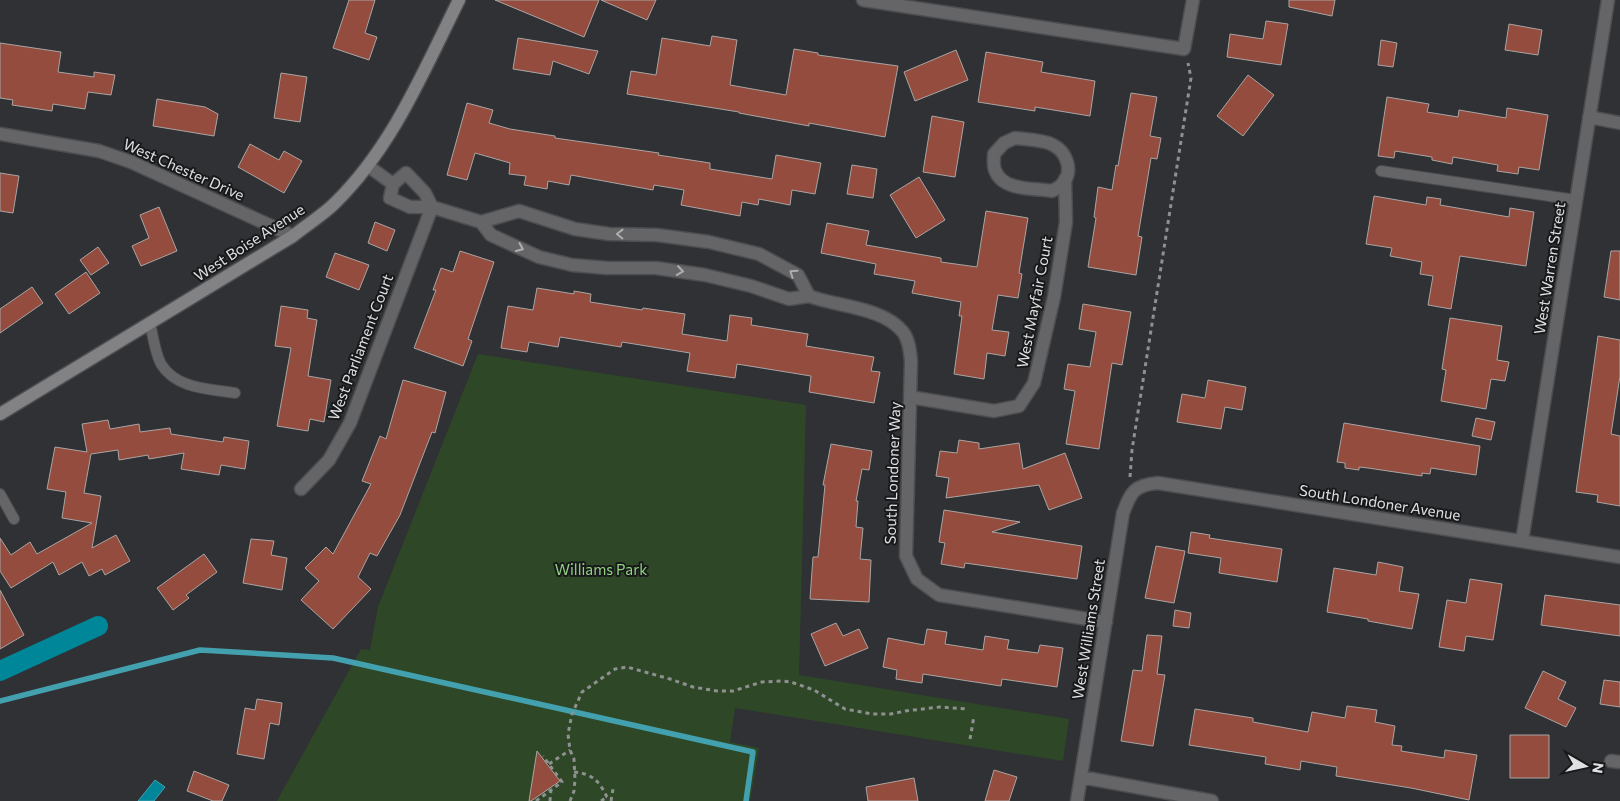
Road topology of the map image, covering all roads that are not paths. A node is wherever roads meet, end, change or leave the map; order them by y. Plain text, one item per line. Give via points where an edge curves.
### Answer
1 (459, 0) edge
2 (863, 0) edge
3 (1193, 0) edge
4 (1608, 0) edge
5 (929, 5) edge
6 (1589, 118) junction
7 (1620, 123) edge
8 (0, 134) edge
9 (368, 166) junction
10 (1381, 171) dead end
11 (1065, 179) junction
12 (393, 184) junction
13 (1576, 200) junction
14 (432, 207) junction
15 (481, 222) junction
16 (293, 236) junction
17 (809, 296) junction
18 (150, 323) junction
19 (235, 393) dead end
20 (910, 397) junction
21 (0, 414) edge
22 (300, 489) dead end
23 (1135, 489) joint
24 (0, 494) edge
25 (14, 519) dead end
26 (1522, 541) junction
27 (1620, 557) edge
28 (1106, 622) junction
29 (1081, 777) junction
30 (1077, 801) edge
31 (1212, 801) edge

1 - 9 street, West Boise Avenue via 409,101
2 - 5 street
3 - 5 street via 1184,49
4 - 6 street, West Warren Street
6 - 7 street
6 - 13 street, West Warren Street
8 - 16 street, West Chester Drive via 99,151 131,162
9 - 12 street
9 - 16 street, West Boise Avenue via 334,204
10 - 13 lane
11 - 11 street, West Mayfair Court via 1068,163 1064,153 1052,144 1015,138 1004,143 994,154 994,170 1000,180 1009,185 1052,191
11 - 20 street, West Mayfair Court via 1066,222 1054,297 1034,383 1019,406 994,411
12 - 14 street, South Londoner Way via 390,198 410,207
12 - 14 street via 406,173 425,193
13 - 26 street, West Warren Street
14 - 15 street, South Londoner Way
14 - 22 street, West Parliament Court via 350,423 329,460
15 -> 17 street, South Londoner Way via 491,235 539,256 572,265 656,268 705,275 789,299
17 -> 15 street via 798,275 759,254 709,242 575,229 519,211
16 - 18 street, West Boise Avenue
17 - 20 street, South Londoner Way via 876,313 903,332 911,361
18 - 19 lane via 161,364 171,376 188,385
18 - 21 street, West Boise Avenue
20 - 28 street, South Londoner Way via 906,556 917,579 939,595
23 - 26 street, South Londoner Avenue via 1158,483
23 - 28 street, West Williams Street via 1123,513
24 - 25 lane
26 - 27 street, South Londoner Avenue
28 - 29 street, West Williams Street
29 - 30 street, West Williams Street
29 - 31 street

